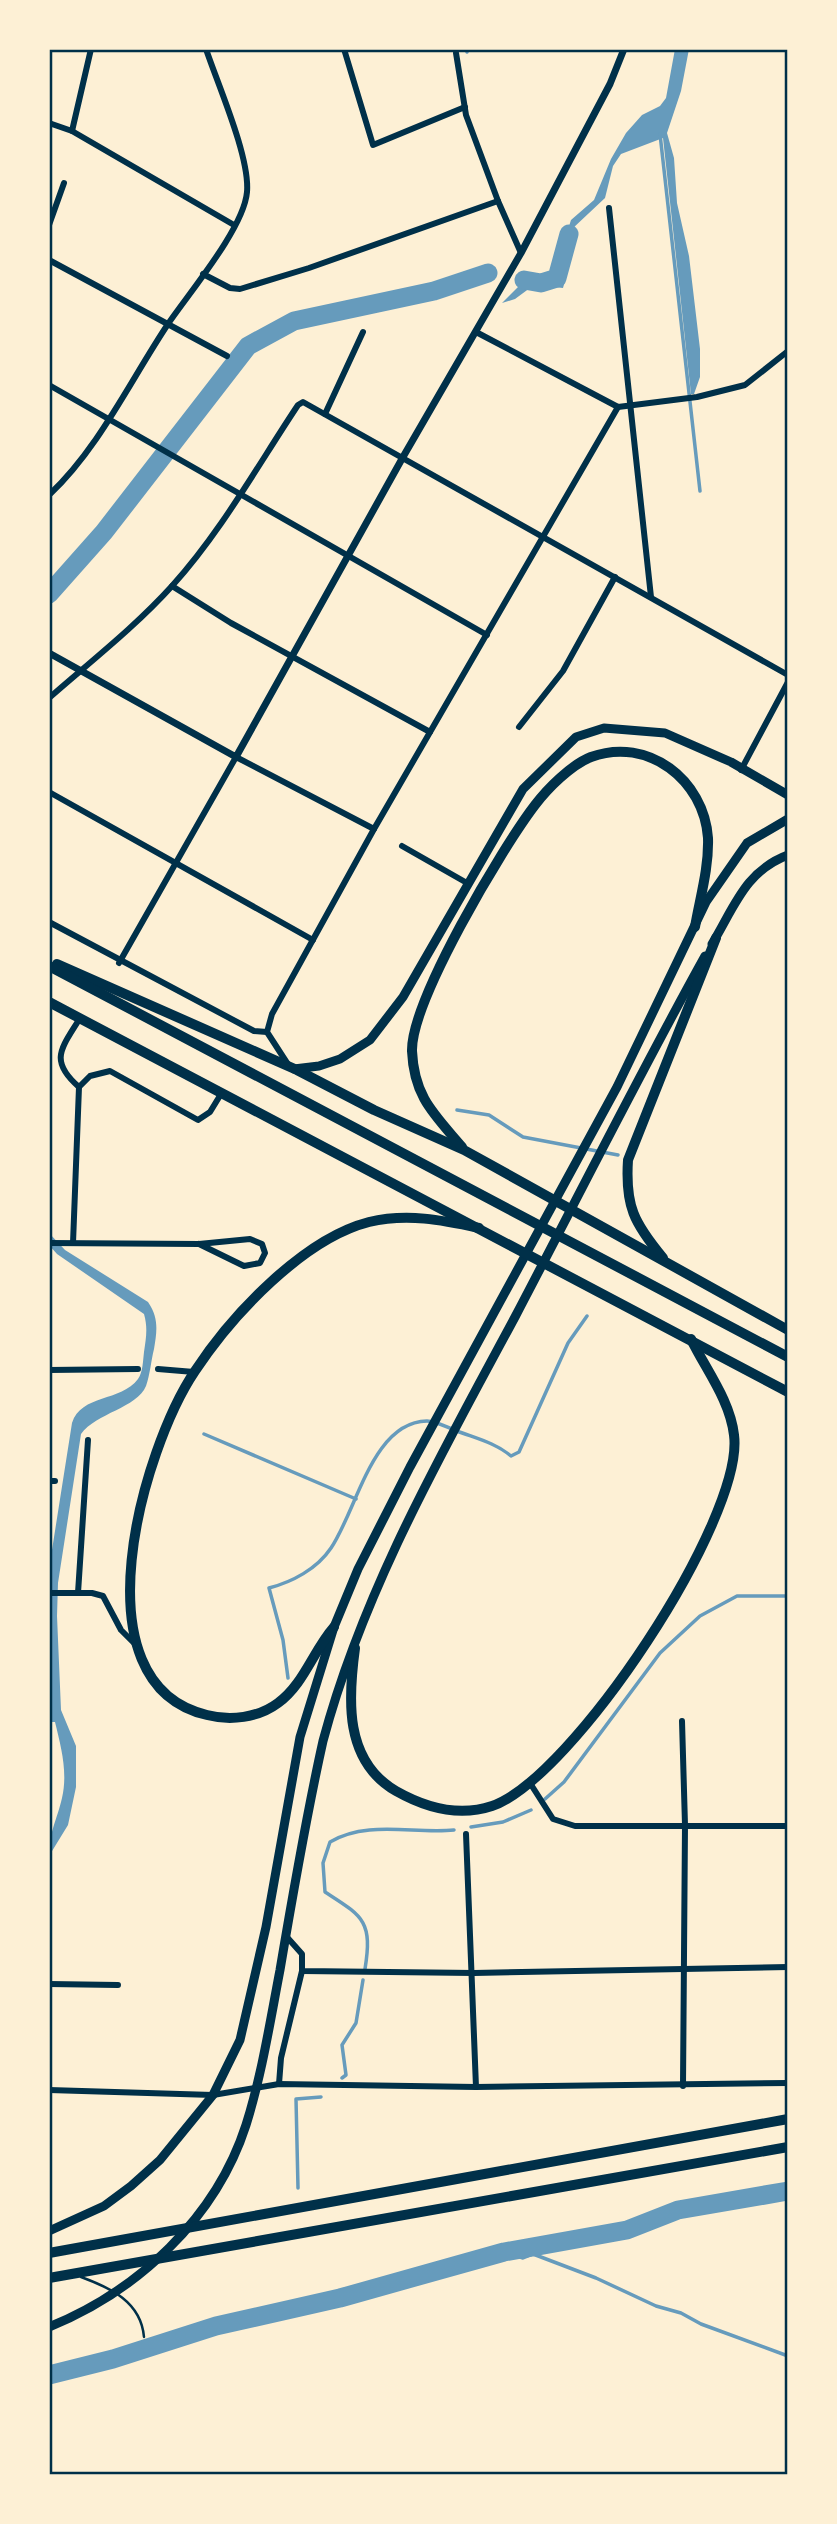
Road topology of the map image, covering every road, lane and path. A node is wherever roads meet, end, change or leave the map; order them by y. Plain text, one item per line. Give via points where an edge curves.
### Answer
1 (91, 49) edge
2 (206, 49) edge
3 (344, 49) edge
4 (624, 49) edge
5 (456, 53) dead end
6 (465, 107) junction
7 (49, 123) edge
8 (72, 131) junction
9 (64, 183) dead end
10 (498, 201) junction
11 (609, 208) dead end
12 (49, 225) edge
13 (234, 225) junction
14 (522, 253) junction
15 (49, 260) edge
16 (203, 274) junction
17 (167, 324) junction
18 (363, 332) dead end
19 (476, 332) junction
20 (788, 351) edge
21 (227, 356) dead end
22 (49, 385) edge
23 (628, 406) junction
24 (618, 407) junction
25 (325, 414) junction
26 (108, 419) junction
27 (403, 457) junction
28 (49, 495) edge
29 (238, 496) junction
30 (544, 538) junction
31 (347, 558) junction
32 (615, 578) junction
33 (172, 586) junction
34 (651, 597) junction
35 (487, 635) junction
36 (49, 653) edge
37 (291, 655) junction
38 (80, 671) junction
39 (788, 675) edge
40 (788, 682) edge
41 (49, 698) edge
42 (519, 727) dead end
43 (430, 733) junction
44 (236, 757) junction
45 (741, 769) junction
46 (49, 792) edge
47 (788, 794) edge
48 (788, 819) edge
49 (374, 830) junction
50 (402, 846) dead end
51 (788, 855) edge
52 (176, 863) junction
53 (467, 883) junction
54 (49, 922) edge
55 (695, 927) junction
56 (716, 938) junction
57 (313, 940) junction
58 (119, 962) junction
59 (49, 963) edge
60 (49, 1002) edge
61 (80, 1018) junction
62 (267, 1032) junction
63 (292, 1068) junction
64 (79, 1087) junction
65 (221, 1094) junction
66 (464, 1150) junction
67 (479, 1227) junction
68 (49, 1243) edge
69 (73, 1243) junction
70 (200, 1244) junction
71 (667, 1264) junction
72 (788, 1330) edge
73 (691, 1339) junction
74 (788, 1357) edge
75 (138, 1369) dead end
76 (158, 1369) dead end
77 (49, 1370) edge
78 (194, 1372) junction
79 (788, 1392) edge
80 (88, 1440) dead end
81 (49, 1593) edge
82 (78, 1593) junction
83 (334, 1627) junction
84 (134, 1643) junction
85 (355, 1648) junction
86 (682, 1721) dead end
87 (530, 1783) junction
88 (685, 1825) junction
89 (788, 1826) edge
90 (466, 1834) dead end
91 (286, 1936) junction
92 (788, 1967) edge
93 (684, 1970) junction
94 (302, 1971) junction
95 (474, 1973) junction
96 (49, 1984) edge
97 (118, 1985) dead end
98 (788, 2083) edge
99 (279, 2084) junction
100 (683, 2086) junction
101 (476, 2087) junction
102 (49, 2090) edge
103 (213, 2095) junction
104 (788, 2119) edge
105 (784, 2148) edge
106 (49, 2231) edge
107 (49, 2253) edge
108 (75, 2274) junction
109 (49, 2278) edge
110 (49, 2327) edge
111 (144, 2337) dead end

1 - 8 street
2 - 13 street via 248,179 247,196
3 - 6 street via 373,145
4 - 14 street
5 - 6 street
6 - 10 street
7 - 8 street
8 - 13 street
9 - 12 street
10 - 14 street
10 - 16 street via 240,289
11 - 23 street
13 - 16 street
14 - 19 street
15 - 17 street
16 - 17 street
17 - 21 street
17 - 26 street
18 - 25 street
19 - 24 street
19 - 27 street
20 - 23 street via 745,385
22 - 26 street
23 - 24 street
23 - 34 street
24 - 30 street
25 - 27 street
25 - 29 street via 303,402 298,405
26 - 28 street
26 - 29 street
27 - 30 street
27 - 31 street
29 - 31 street
29 - 33 street
30 - 32 street
30 - 35 street
31 - 35 street
31 - 37 street
32 - 34 street
32 - 42 street via 563,671
33 - 37 street via 230,624
33 - 38 street
34 - 39 street
35 - 43 street
36 - 38 street
37 - 43 street
37 - 44 street
38 - 41 street
38 - 44 street
40 - 45 street
43 - 49 street
44 - 49 street
44 - 52 street
45 - 47 main road
45 - 53 main road via 665,733 604,728 576,737 523,789
46 - 52 street
48 - 55 main road via 747,843
49 - 57 street
50 - 53 street
51 - 56 main road via 747,882
52 - 57 street
52 - 58 street
53 - 63 main road via 403,997 370,1040 340,1059
54 - 58 street
55 - 66 main road via 708,836 688,784 659,759 630,752 591,757 574,768 537,803 499,858 418,1015 412,1050 416,1081 436,1120
55 - 83 main road via 617,1087 410,1467
56 - 71 main road via 628,1160 629,1206
56 - 85 main road via 430,1476
57 - 62 street via 272,1014
58 - 62 street via 246,1028
59 - 63 main road
59 - 74 main road
60 - 61 main road
61 - 64 street via 59,1062
61 - 65 main road
62 - 63 street
63 - 66 main road
64 - 65 street via 90,1076 110,1071 198,1120 211,1112
64 - 69 street
65 - 67 main road
66 - 71 main road
67 - 73 main road
67 - 78 main road via 405,1217 346,1231 313,1250 264,1290
68 - 69 street
69 - 70 street
70 - 70 street via 244,1266 260,1263 265,1253 262,1244 250,1239
71 - 72 main road
73 - 79 main road
73 - 87 main road via 731,1422 734,1458 730,1483 710,1530 654,1630 597,1709
75 - 77 street
76 - 78 street
78 - 84 main road via 160,1440 142,1496 132,1581
80 - 82 street
81 - 82 street
82 - 84 street via 103,1597 121,1630
83 - 84 main road via 285,1697 270,1708 235,1718 201,1714 173,1701 150,1679
83 - 103 main road via 300,1737 266,1927 240,2040
85 - 87 main road via 350,1720 362,1754 392,1788 432,1808 465,1811 493,1805
85 - 91 main road via 323,1741
86 - 88 street
87 - 88 street via 545,1810 559,1822 575,1826
88 - 89 street
88 - 93 street
90 - 95 street
91 - 94 street via 302,1954
91 - 110 main road via 263,2060 236,2151 223,2177 190,2225 141,2273 112,2295
92 - 93 street
93 - 95 street
93 - 100 street
94 - 95 street
94 - 99 street
95 - 101 street
96 - 97 street
98 - 100 street
99 - 101 street
99 - 103 street
100 - 101 street
102 - 103 street
103 - 106 main road via 174,2144 131,2186 104,2206
104 - 107 main road
105 - 108 main road
108 - 109 main road
108 - 111 lane via 104,2286 134,2308

